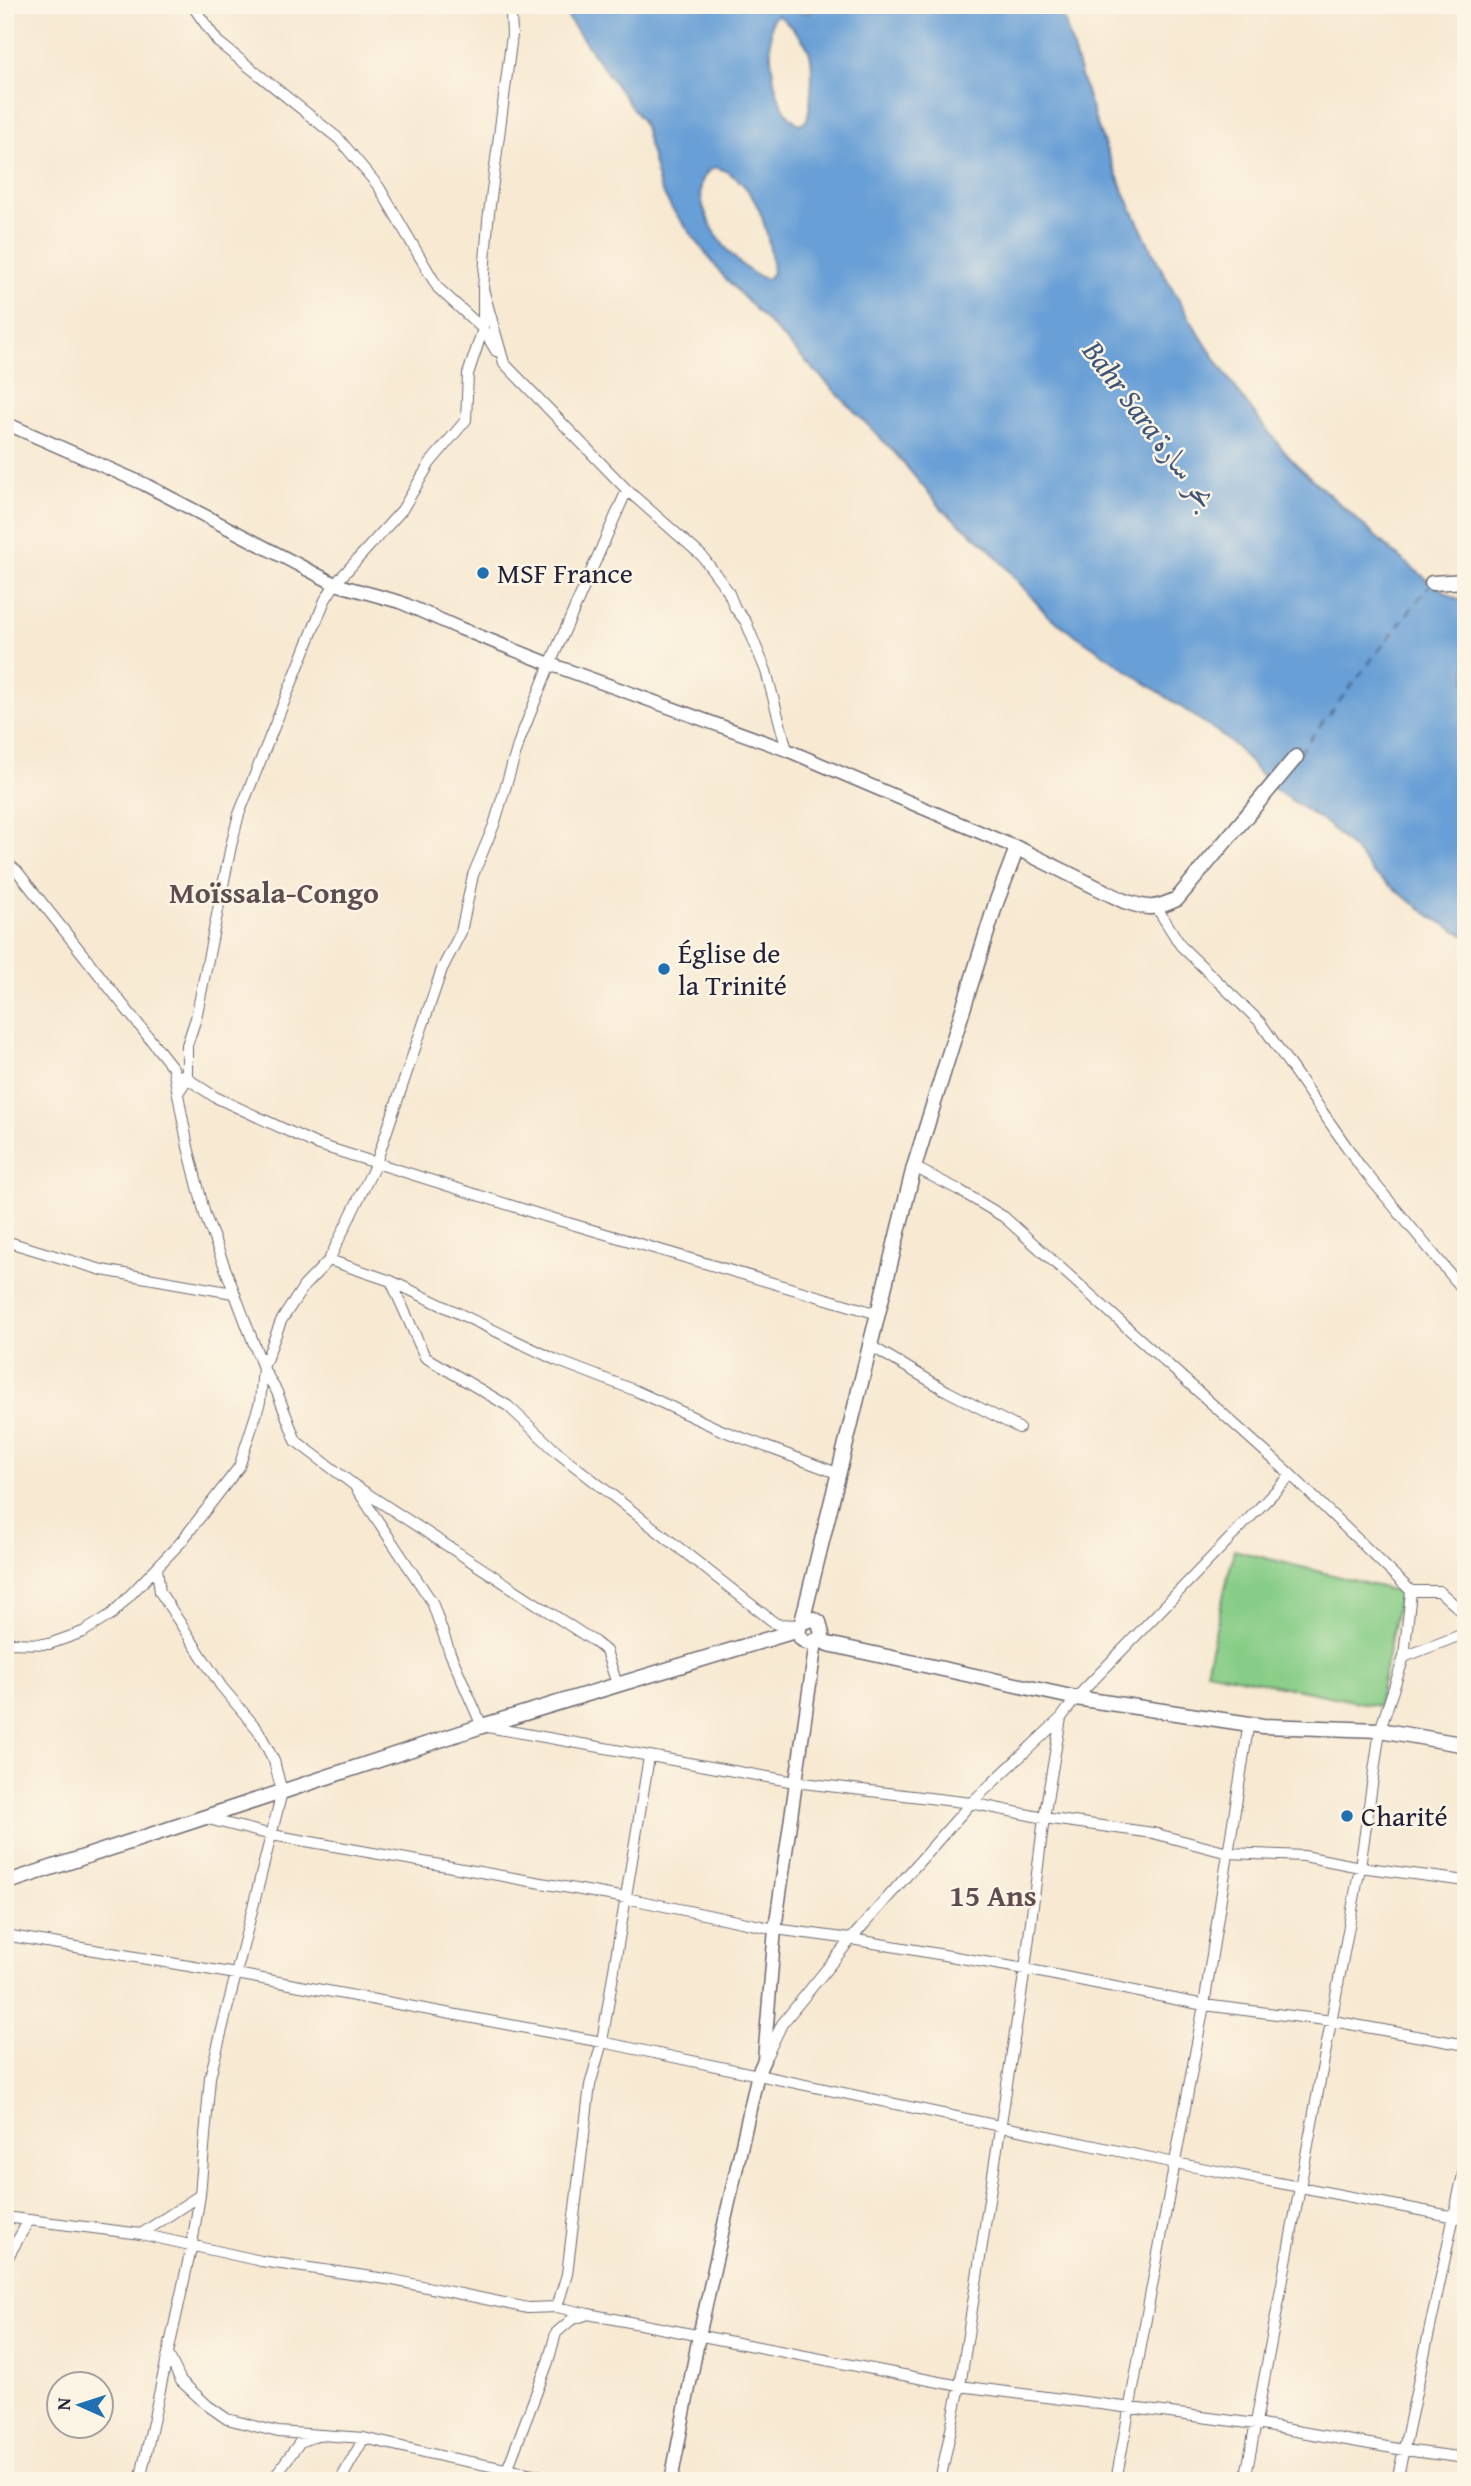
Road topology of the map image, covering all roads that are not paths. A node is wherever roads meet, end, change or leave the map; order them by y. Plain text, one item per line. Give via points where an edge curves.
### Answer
1 (192, 5) edge
2 (511, 14) dead end
3 (483, 289) junction
4 (483, 329) junction
5 (504, 363) junction
6 (5, 423) edge
7 (627, 490) junction
8 (1466, 581) edge
9 (1432, 583) dead end
10 (335, 584) junction
11 (550, 664) junction
12 (787, 750) junction
13 (1296, 757) dead end
14 (1017, 848) junction
15 (5, 861) edge
16 (1157, 908) junction
17 (173, 1068) junction
18 (187, 1079) junction
19 (177, 1093) junction
20 (376, 1163) junction
21 (914, 1167) junction
22 (5, 1241) edge
23 (329, 1260) junction
24 (391, 1281) junction
25 (233, 1293) junction
26 (1466, 1293) edge
27 (878, 1314) junction
28 (871, 1346) junction
29 (263, 1368) junction
30 (1019, 1428) dead end
31 (837, 1473) junction
32 (1291, 1475) junction
33 (354, 1485) junction
34 (157, 1568) junction
35 (1411, 1591) junction
36 (1466, 1615) edge
37 (800, 1626) junction
38 (1466, 1633) edge
39 (818, 1641) junction
40 (5, 1643) edge
41 (1404, 1657) junction
42 (617, 1684) junction
43 (1076, 1698) junction
44 (1060, 1718) junction
45 (1249, 1723) junction
46 (482, 1726) junction
47 (1380, 1730) junction
48 (1466, 1745) edge
49 (649, 1757) junction
50 (796, 1782) junction
51 (282, 1792) junction
52 (971, 1803) junction
53 (204, 1818) junction
54 (1044, 1818) junction
55 (272, 1835) junction
56 (1227, 1853) junction
57 (1360, 1867) junction
58 (1466, 1881) edge
59 (5, 1882) edge
60 (626, 1898) junction
61 (775, 1929) junction
62 (5, 1935) edge
63 (851, 1938) junction
64 (1025, 1969) junction
65 (236, 1974) junction
66 (1204, 2005) junction
67 (1333, 2021) junction
68 (602, 2042) junction
69 (1466, 2045) edge
70 (764, 2060) junction
71 (758, 2073) junction
72 (999, 2126) junction
73 (1466, 2160) edge
74 (1175, 2163) junction
75 (1301, 2187) junction
76 (200, 2195) junction
77 (5, 2217) edge
78 (1454, 2217) junction
79 (1466, 2219) edge
80 (29, 2220) junction
81 (141, 2234) junction
82 (192, 2244) junction
83 (5, 2262) edge
84 (558, 2307) junction
85 (588, 2314) junction
86 (699, 2336) junction
87 (168, 2353) junction
88 (960, 2386) junction
89 (1129, 2408) junction
90 (1256, 2424) junction
91 (317, 2435) junction
92 (364, 2438) junction
93 (1404, 2450) junction
94 (1466, 2458) edge
95 (507, 2469) junction
96 (140, 2481) edge
97 (271, 2481) edge
98 (340, 2481) edge
99 (505, 2481) edge
100 (568, 2481) edge
101 (671, 2481) edge
102 (940, 2481) edge
103 (1116, 2481) edge
104 (1245, 2481) edge
105 (1397, 2481) edge

1 - 4 street via 218,42 339,139 379,187 438,288
2 - 3 street
3 - 4 street
3 - 5 street
4 - 5 street
4 - 10 street via 468,374 466,420 430,463 402,510
5 - 7 street
6 - 10 street via 144,484
7 - 11 street
7 - 12 street via 702,556 728,592 766,671
8 - 9 main road
10 - 11 street via 400,602
10 - 18 street via 239,814 187,1045
11 - 12 street
11 - 20 street via 473,875 461,932 442,969
12 - 14 street
13 - 16 main road via 1177,899
14 - 16 main road via 1124,901
14 - 21 main road
15 - 17 street
16 - 26 street via 1181,946 1260,1022 1360,1166
17 - 18 street
17 - 19 street
18 - 19 street
18 - 20 street via 257,1118
19 - 25 street via 205,1215
20 - 23 street
20 - 27 street
21 - 27 main road
21 - 32 street via 1004,1217
22 - 25 street via 102,1270
23 - 24 street
23 - 29 street via 304,1286 281,1321
24 - 31 street via 556,1360
24 - 37 street via 425,1357 508,1406 557,1452 776,1625
25 - 29 street
27 - 28 main road
28 - 30 street
28 - 31 main road
29 - 33 street via 296,1441
29 - 34 street via 260,1402 239,1467
31 - 37 main road
32 - 35 street
32 - 43 street
33 - 42 street via 596,1642 606,1651
33 - 46 street via 432,1602
34 - 40 street via 112,1614 83,1632 49,1644
34 - 51 street via 160,1592 221,1686 258,1730 274,1761
35 - 36 street via 1439,1591
35 - 41 street
37 - 39 main road via 814,1619 819,1622 822,1634
37 - 42 main road
38 - 41 street
39 - 43 main road
39 - 50 street
41 - 47 street
42 - 46 main road
43 - 44 street
43 - 45 main road
44 - 52 street
44 - 54 street
45 - 47 main road
45 - 56 street
46 - 49 street
46 - 51 main road
47 - 48 main road
47 - 57 street
49 - 50 street
49 - 60 street
50 - 52 street
50 - 61 street
51 - 53 main road
51 - 55 street
52 - 54 street
52 - 63 street
53 - 55 street
53 - 59 main road
54 - 56 street via 1153,1833
54 - 64 street
55 - 60 street
55 - 65 street
56 - 57 street via 1304,1856
56 - 66 street
57 - 58 street
57 - 67 street
60 - 61 street
60 - 68 street
61 - 63 street
61 - 70 street
62 - 65 street
63 - 64 street
63 - 70 street via 782,2024
64 - 66 street
64 - 72 street
65 - 68 street
65 - 76 street via 209,2077
66 - 67 street
66 - 74 street
67 - 69 street
67 - 75 street
68 - 71 street
68 - 84 street via 590,2085 567,2274
70 - 71 street
71 - 72 street
71 - 86 street
72 - 74 street
72 - 88 street
73 - 78 street
74 - 75 street
74 - 89 street
75 - 78 street
75 - 90 street
76 - 81 street
76 - 82 street
77 - 80 street
78 - 79 street
78 - 93 street
80 - 81 street
80 - 83 street
81 - 82 street
82 - 84 street via 261,2261 393,2280 528,2308
82 - 87 street
84 - 85 street
85 - 86 street
85 - 95 street via 571,2320 556,2333
86 - 88 street
86 - 101 street
87 - 91 street via 181,2381 227,2419 278,2432
87 - 96 street
88 - 89 street
88 - 102 street
89 - 90 street
89 - 103 street
90 - 93 street
90 - 104 street
91 - 92 street
91 - 97 street via 300,2442
92 - 95 street
92 - 98 street
93 - 94 street
93 - 105 street
95 - 99 street
95 - 100 street

